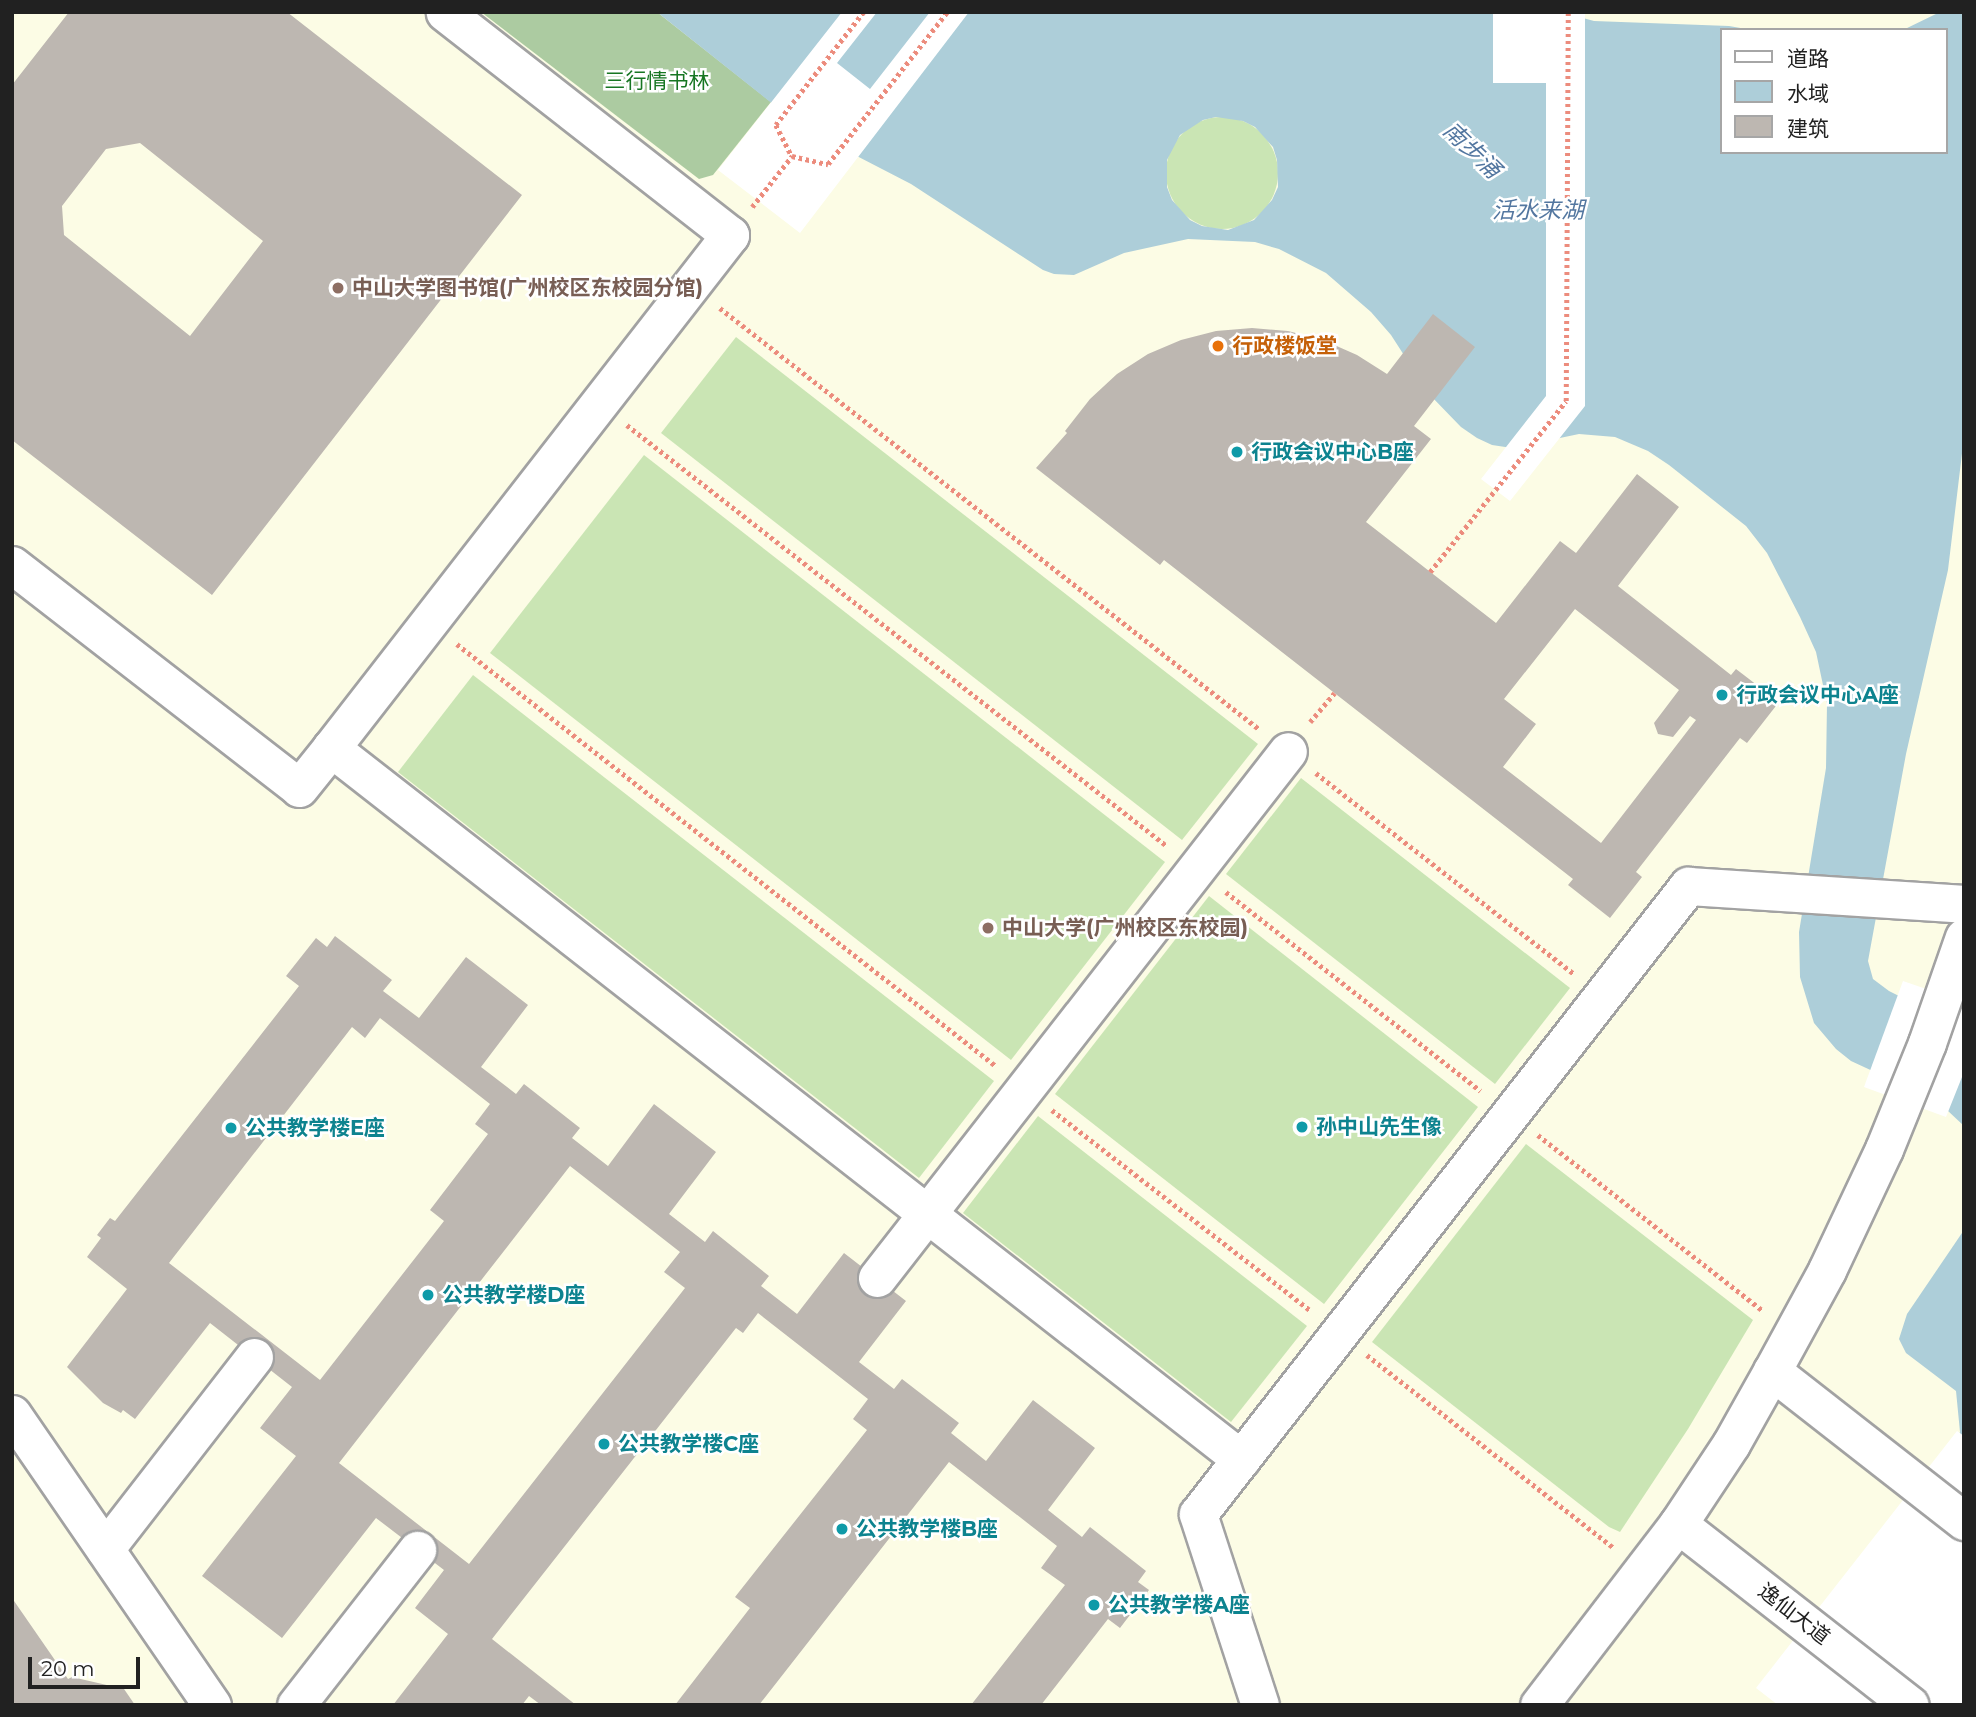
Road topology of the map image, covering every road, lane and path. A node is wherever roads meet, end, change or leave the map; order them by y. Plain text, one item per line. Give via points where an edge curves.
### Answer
1 (446, 12) edge
2 (864, 12) edge
3 (947, 12) edge
4 (1568, 12) edge
5 (792, 156) junction
6 (757, 200) dead end
7 (691, 286) junction
8 (12, 565) edge
9 (1430, 572) dead end
10 (331, 748) junction
11 (1288, 751) junction
12 (1964, 904) edge
13 (1964, 937) edge
14 (1602, 996) junction
15 (927, 1214) junction
16 (877, 1278) dead end
17 (254, 1357) dead end
18 (1772, 1371) junction
19 (12, 1414) edge
20 (1241, 1460) junction
21 (1964, 1521) edge
22 (1678, 1524) junction
23 (105, 1549) junction
24 (417, 1550) dead end
25 (212, 1705) edge
26 (296, 1705) edge
27 (1261, 1705) edge
28 (1539, 1705) edge
29 (1910, 1705) edge

1 - 7 lane via 730,235
2 - 5 path via 776,125
3 - 5 path via 828,164
4 - 9 path via 1566,401
5 - 6 path
7 - 10 lane
7 - 11 path
8 - 10 lane via 299,788
10 - 15 lane
11 - 14 path
11 - 15 lane
12 - 14 lane via 1688,886
13 - 18 lane via 1904,1102 1859,1204
14 - 20 lane
15 - 16 lane
15 - 20 lane
17 - 23 lane
18 - 21 lane
18 - 22 lane
19 - 23 lane
20 - 27 lane via 1198,1514
22 - 28 lane
22 - 29 lane, 逸仙大道
23 - 25 lane
24 - 26 lane

